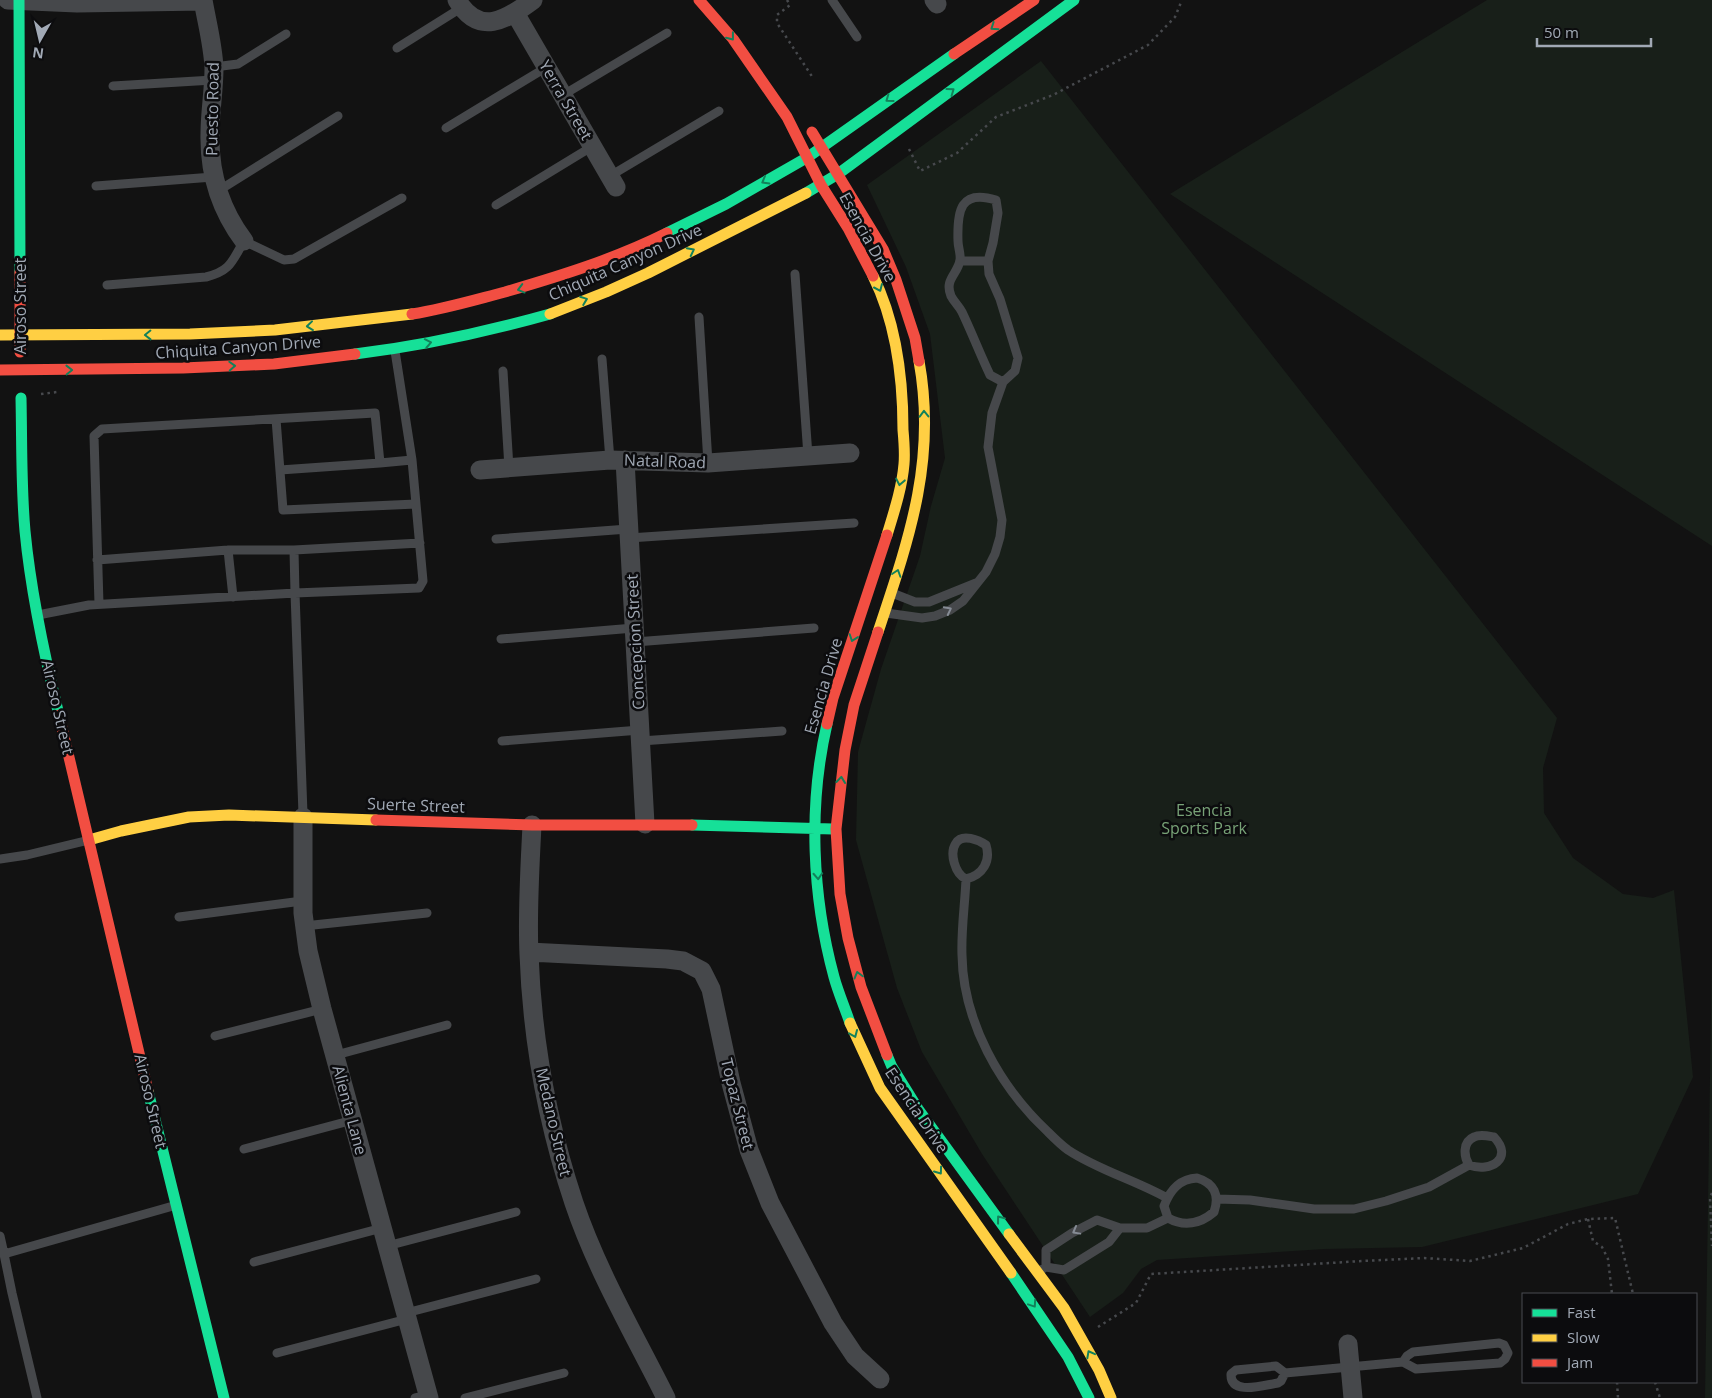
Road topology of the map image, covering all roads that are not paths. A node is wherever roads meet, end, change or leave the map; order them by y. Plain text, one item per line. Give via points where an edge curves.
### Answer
1 (7, 0) edge
2 (19, 0) edge
3 (533, 0) edge
4 (699, 0) edge
5 (832, 0) edge
6 (1034, 0) edge
7 (1074, 0) edge
8 (203, 1) edge
9 (459, 4) edge
10 (515, 13) junction
11 (667, 33) dead end
12 (286, 34) dead end
13 (856, 37) dead end
14 (397, 48) dead end
15 (547, 67) junction
16 (214, 74) junction
17 (114, 86) dead end
18 (563, 96) junction
19 (719, 111) dead end
20 (338, 116) dead end
21 (807, 125) dead end
22 (446, 128) dead end
23 (593, 146) junction
24 (822, 148) junction
25 (808, 157) junction
26 (838, 174) junction
27 (613, 181) joint
28 (215, 184) junction
29 (821, 185) junction
30 (96, 186) dead end
31 (402, 198) dead end
32 (496, 206) dead end
33 (244, 241) junction
34 (960, 261) junction
35 (988, 261) junction
36 (795, 274) dead end
37 (107, 285) dead end
38 (699, 317) dead end
39 (20, 334) junction
40 (0, 335) edge
41 (394, 349) junction
42 (602, 358) dead end
43 (0, 370) edge
44 (20, 370) junction
45 (503, 371) dead end
46 (1003, 382) junction
47 (21, 398) joint
48 (276, 419) junction
49 (850, 453) dead end
50 (808, 456) junction
51 (412, 460) junction
52 (617, 460) junction
53 (380, 463) junction
54 (708, 463) junction
55 (509, 468) junction
56 (280, 470) junction
57 (480, 470) dead end
58 (416, 504) junction
59 (854, 523) dead end
60 (629, 533) junction
61 (496, 539) dead end
62 (420, 543) junction
63 (228, 550) junction
64 (294, 550) junction
65 (97, 560) junction
66 (978, 581) junction
67 (295, 593) junction
68 (891, 593) junction
69 (233, 596) junction
70 (99, 604) junction
71 (884, 613) junction
72 (37, 615) junction
73 (814, 628) dead end
74 (635, 635) junction
75 (501, 639) dead end
76 (782, 731) dead end
77 (641, 736) junction
78 (502, 741) dead end
79 (303, 817) junction
80 (645, 824) junction
81 (532, 825) junction
82 (816, 828) junction
83 (836, 829) junction
84 (89, 840) junction
85 (0, 859) edge
86 (966, 879) junction
87 (302, 901) junction
88 (427, 913) dead end
89 (179, 917) dead end
90 (304, 926) junction
91 (528, 952) junction
92 (322, 1008) junction
93 (447, 1025) dead end
94 (215, 1036) dead end
95 (336, 1055) junction
96 (353, 1120) junction
97 (244, 1150) dead end
98 (1469, 1165) junction
99 (1167, 1198) junction
100 (1216, 1199) junction
101 (175, 1205) junction
102 (516, 1212) dead end
103 (1168, 1218) junction
104 (382, 1228) junction
105 (1120, 1228) junction
106 (0, 1236) edge
107 (387, 1246) junction
108 (4, 1254) junction
109 (254, 1262) dead end
110 (1032, 1276) junction
111 (536, 1279) dead end
112 (407, 1316) junction
113 (1348, 1344) dead end
114 (1446, 1349) junction
115 (277, 1353) dead end
116 (1403, 1362) junction
117 (1448, 1366) junction
118 (1351, 1368) junction
119 (564, 1373) dead end
120 (1285, 1374) junction
121 (880, 1380) dead end
122 (424, 1397) edge
123 (37, 1398) edge
124 (224, 1398) edge
125 (466, 1398) edge
126 (666, 1398) edge
127 (1089, 1398) edge
128 (1112, 1398) edge
129 (1353, 1398) edge

1 - 2 street
2 - 8 street via 78,3
2 - 39 street, Airoso Street
3 - 10 street
4 -> 25 street, Esencia Drive via 733,38 787,117
5 - 13 lane
6 -> 24 street, Chiquita Canyon Drive
26 -> 7 street, Chiquita Canyon Drive
8 - 16 street, Puesto Road
9 - 10 street via 472,18 484,22 498,21
9 - 14 lane
10 - 15 street, Yerra Street
11 - 18 lane
12 - 16 lane via 238,64
15 - 18 street, Yerra Street
15 - 22 lane
16 - 17 lane
16 - 28 street, Puesto Road via 210,158
18 - 23 street, Yerra Street
19 - 27 lane
20 - 28 lane
21 - 24 street, Esencia Drive
23 - 27 street, Yerra Street
23 - 32 lane
24 - 25 street, Chiquita Canyon Drive
24 - 26 street, Esencia Drive
25 - 29 street, Esencia Drive
25 -> 39 street, Chiquita Canyon Drive via 726,204 648,243 565,276 439,310 233,333
26 - 29 street, Chiquita Canyon Drive
68 -> 26 street, Esencia Drive via 916,508 923,457 924,389 915,338 896,280 883,249
28 - 30 lane
28 - 33 street, Puesto Road via 234,227
41 -> 29 street, Chiquita Canyon Drive via 497,329 553,312 648,273
29 -> 82 street, Esencia Drive via 848,228 882,294 899,363 904,464 879,562 833,698 819,768
31 - 33 lane via 294,259 284,260
33 - 37 lane via 228,268 218,274
34 - 35 lane
34 - 35 lane via 958,216 963,204 984,196 996,200 998,213
34 - 46 lane via 949,284 952,297 960,307 990,375
35 - 46 lane via 989,274 1000,298 1018,358 1015,371
36 - 50 lane
38 - 54 lane
39 - 40 street, Chiquita Canyon Drive
39 - 44 street, Airoso Street
44 -> 41 street, Chiquita Canyon Drive via 229,367
41 - 51 lane
42 - 52 lane
43 - 44 street, Chiquita Canyon Drive
44 - 47 street, Airoso Street
45 - 55 lane
46 - 66 lane via 992,413 988,448 1002,520 1000,537 995,554
47 - 72 street, Airoso Street via 25,532
48 - 53 lane via 375,413
48 - 56 lane
48 - 65 lane via 102,429 94,436
49 - 50 street, Natal Road
50 - 54 street, Natal Road
51 - 53 lane
51 - 58 lane
52 - 54 street, Natal Road
52 - 55 street, Natal Road
52 - 60 street, Concepcion Street
53 - 56 lane
55 - 57 street, Natal Road
56 - 58 lane via 283,510
58 - 62 lane
59 - 60 lane
60 - 61 lane
60 - 74 street, Concepcion Street
62 - 64 lane
62 - 67 lane via 423,581 419,588
63 - 64 lane
63 - 65 lane
63 - 69 lane
64 - 67 lane
65 - 70 lane
66 - 68 lane via 929,602 915,602
71 -> 66 lane via 922,618 935,616 963,601
67 - 69 lane
67 - 79 lane
68 - 71 street, Esencia Drive
69 - 70 lane
70 - 72 lane
83 -> 71 street, Esencia Drive via 848,730
72 - 84 street, Airoso Street
73 - 74 lane
74 - 75 lane
74 - 77 street, Concepcion Street
76 - 77 lane
77 - 78 lane
77 - 80 street, Concepcion Street
79 - 81 street, Suerte Street
79 - 84 street, Suerte Street via 189,817
79 - 87 street, Alienta Lane
80 - 81 street, Suerte Street
80 - 82 street, Suerte Street
81 - 91 street, Medano Street
82 - 83 street, Suerte Street
82 -> 110 street, Esencia Drive via 819,903 834,977 852,1031 880,1088
110 -> 83 street, Esencia Drive via 892,1067 861,986 848,938 840,894
84 - 85 lane, Suerte Street
84 - 101 street, Airoso Street
86 - 86 lane via 978,875 987,861 986,845 973,838 959,840 954,848 956,868
86 - 99 lane via 962,956 969,1008 987,1052 1014,1095 1067,1150
87 - 89 lane
87 - 90 street, Alienta Lane
88 - 90 lane
90 - 92 street, Alienta Lane
91 - 121 street, Topaz Street via 667,959 683,961 702,971 711,989 749,1150 770,1203 833,1323 855,1356
91 - 126 street, Medano Street via 533,1018 544,1089 575,1204 606,1279
92 - 94 lane
92 - 95 street, Alienta Lane
93 - 95 lane
95 - 96 street, Alienta Lane
96 - 97 lane
96 - 104 street, Alienta Lane
98 - 98 lane via 1492,1166 1502,1154 1499,1142 1494,1137 1474,1136 1465,1149
98 - 100 lane via 1429,1187 1354,1209 1314,1209
99 - 100 lane via 1186,1178 1197,1178 1207,1181 1214,1189
99 - 103 lane via 1164,1206
100 - 103 lane via 1214,1212 1199,1222
101 - 108 lane
101 - 124 street, Airoso Street
102 - 107 lane
103 - 105 lane via 1147,1228
104 - 107 street, Alienta Lane
104 - 109 lane
105 - 110 lane via 1110,1242 1064,1270
105 -> 110 lane via 1097,1220 1072,1233 1046,1250
106 - 108 lane
107 - 112 street, Alienta Lane
108 - 123 lane
110 -> 127 street, Esencia Drive
128 -> 110 street, Esencia Drive via 1064,1308
111 - 112 lane
112 - 115 lane
112 - 122 street, Alienta Lane
113 - 118 street
114 - 116 lane via 1413,1352
114 - 117 lane
114 - 117 lane via 1499,1343 1508,1353 1500,1362
116 - 117 lane via 1416,1369
116 - 118 lane
118 - 120 lane
118 - 129 street
119 - 125 lane
120 - 120 lane via 1276,1366 1236,1370 1230,1380 1240,1388 1278,1384

